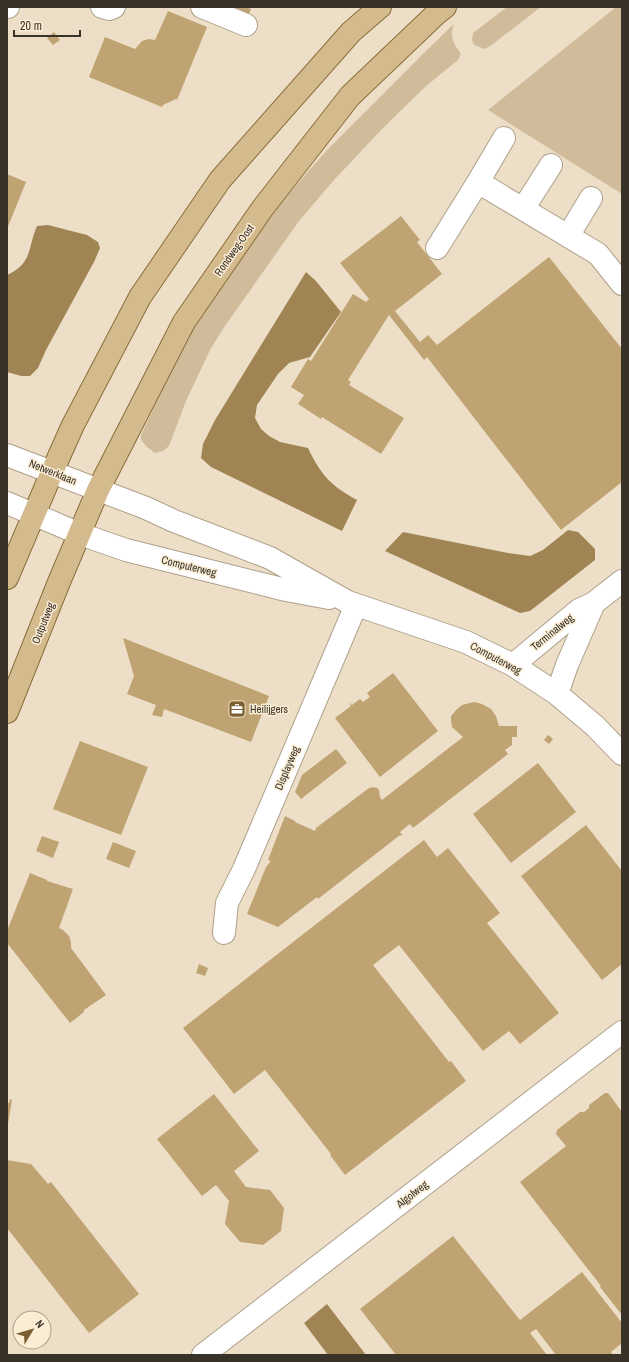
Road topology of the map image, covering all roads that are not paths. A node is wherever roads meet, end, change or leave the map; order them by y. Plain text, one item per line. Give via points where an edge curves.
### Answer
1 (102, 7) edge
2 (114, 7) edge
3 (202, 7) edge
4 (380, 7) edge
5 (445, 7) edge
6 (246, 25) dead end
7 (504, 138) dead end
8 (551, 165) dead end
9 (478, 182) junction
10 (591, 198) dead end
11 (523, 209) junction
12 (568, 236) junction
13 (437, 248) dead end
14 (622, 284) edge
15 (7, 455) edge
16 (52, 472) junction
17 (98, 490) junction
18 (7, 503) edge
19 (33, 514) junction
20 (80, 534) junction
21 (7, 578) edge
22 (622, 581) edge
23 (352, 603) junction
24 (594, 603) junction
25 (513, 665) junction
26 (556, 694) junction
27 (7, 712) edge
28 (622, 754) edge
29 (224, 933) dead end
30 (622, 1032) edge
31 (203, 1355) edge

1 - 2 street
3 - 6 street
4 - 16 main road via 351,32 220,180 140,297 73,425
5 - 17 main road, Rondweg-Oost via 350,96 262,209 184,322
7 - 9 street
8 - 11 street
9 - 11 street
9 - 13 street
10 - 12 street
11 - 12 street
12 - 14 street via 598,254
15 - 16 street, Netwerklaan
16 - 17 street, Netwerklaan
16 - 19 main road
17 - 20 main road, Rondweg-Oost
17 - 23 street, Computerweg via 270,558
18 - 19 street
19 - 20 street
19 - 21 main road
20 - 23 street, Computerweg via 134,552 286,590
20 - 27 main road, Outputweg
22 - 24 street, Terminalweg
23 - 25 street, Computerweg via 466,642
23 - 29 street, Displayweg via 247,862 227,903
24 - 25 street, Terminalweg via 580,610
24 - 26 street, Terminalweg
25 - 26 street, Computerweg
26 - 28 street, Computerweg via 595,726
30 - 31 street, Algolweg

